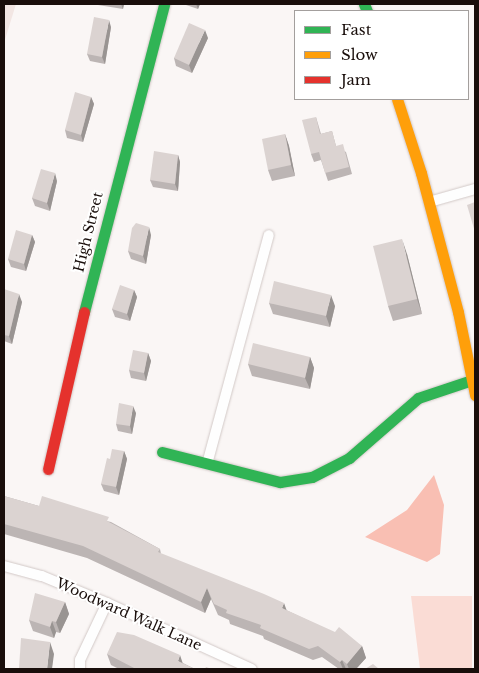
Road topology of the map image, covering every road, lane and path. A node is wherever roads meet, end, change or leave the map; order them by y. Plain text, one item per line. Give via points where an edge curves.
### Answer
1 (164, 4) edge
2 (397, 100) edge
3 (475, 189) edge
4 (429, 202) junction
5 (269, 235) dead end
6 (474, 379) edge
7 (475, 395) edge
8 (162, 452) dead end
9 (208, 464) junction
10 (48, 470) dead end
11 (4, 566) edge
12 (107, 603) junction
13 (80, 669) edge
14 (252, 669) edge

1 - 10 street, High Street via 104,229
2 - 4 street
3 - 4 street
4 - 6 street
5 - 9 street
6 - 7 street
6 - 9 street via 418,398 349,458 312,477 280,482
8 - 9 street
11 - 12 street, Woodward Walk Lane via 42,576
12 - 13 street via 80,660
12 - 14 street, Woodward Walk Lane

